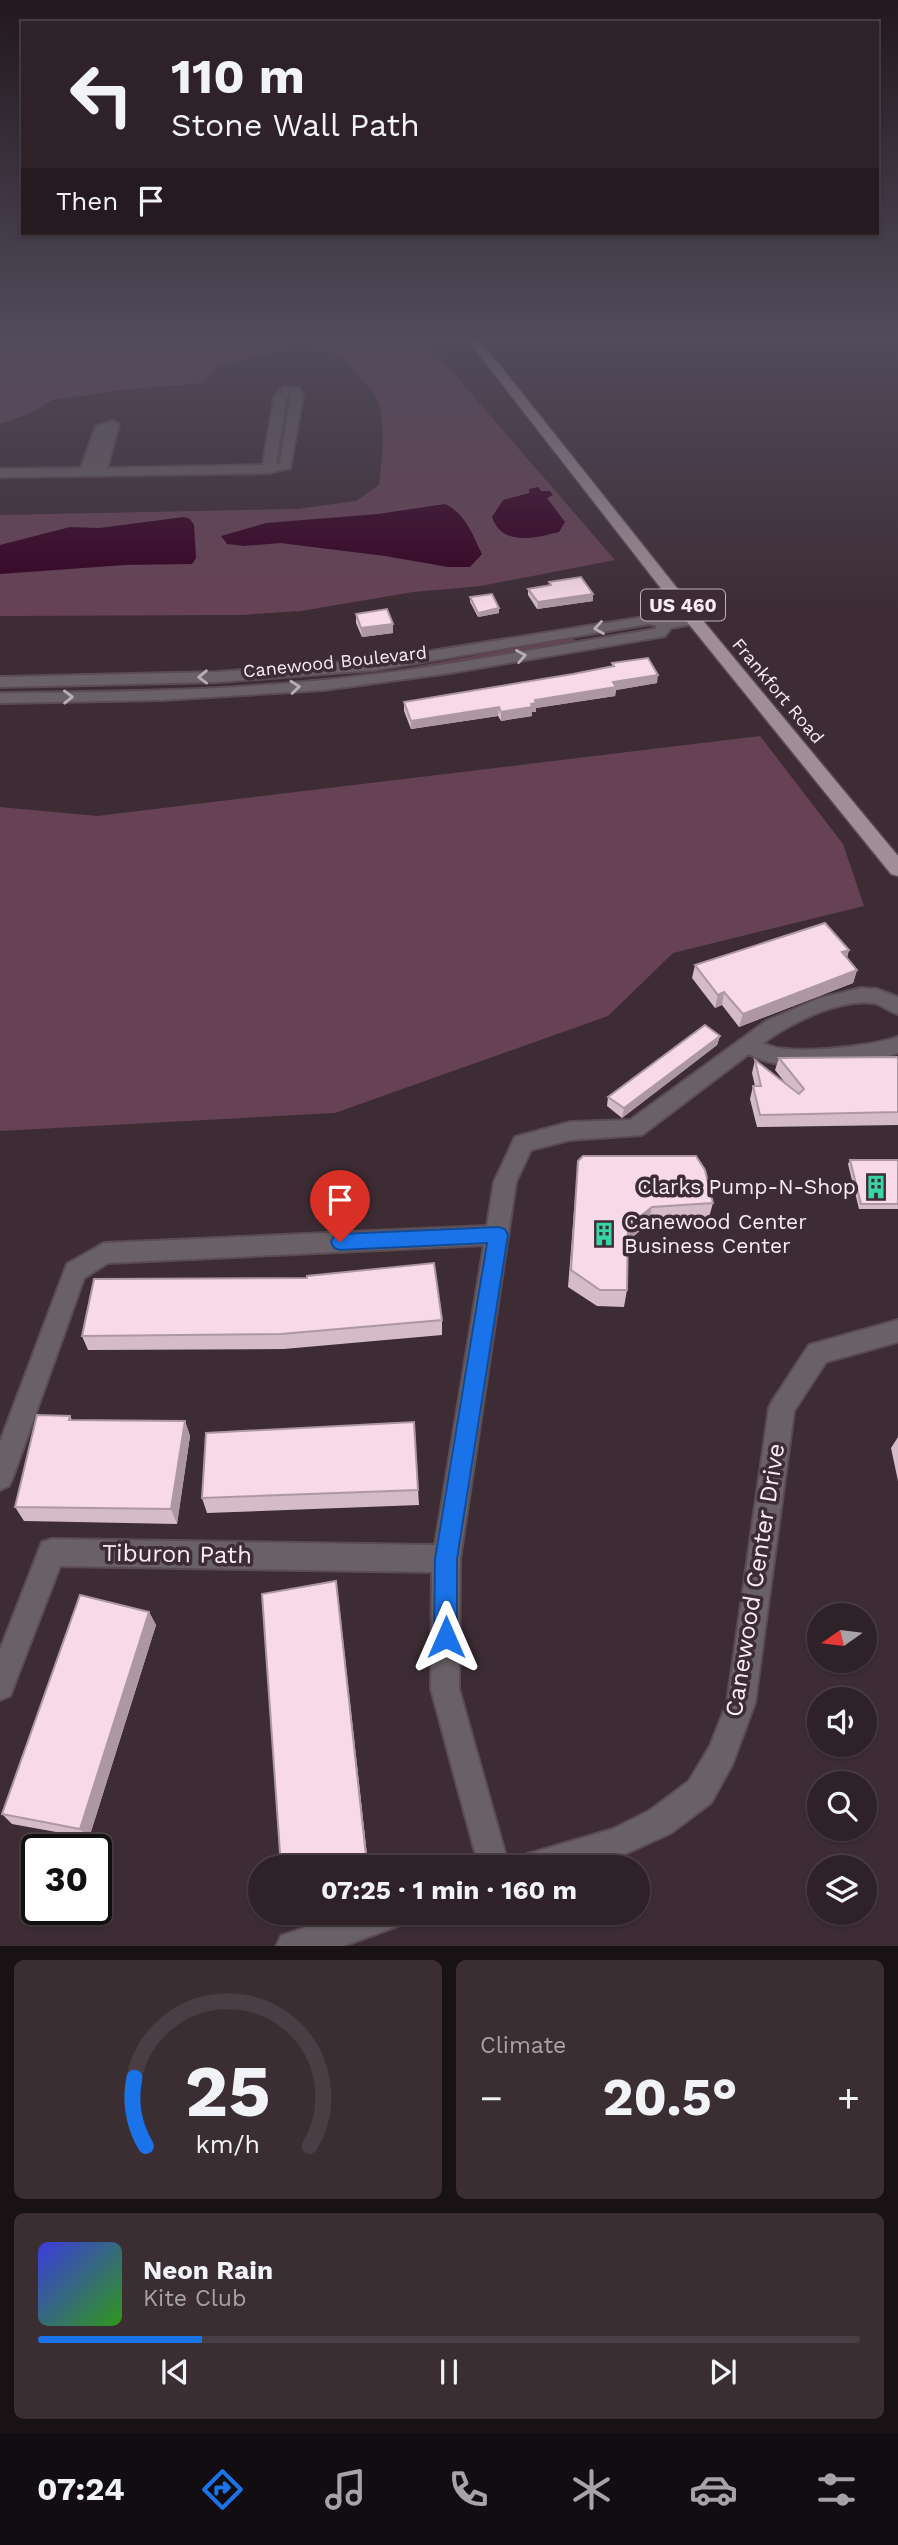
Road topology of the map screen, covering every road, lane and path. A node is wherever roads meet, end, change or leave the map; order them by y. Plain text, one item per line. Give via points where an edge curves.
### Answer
1 (275, 430) edge
2 (292, 430) edge
3 (544, 430) edge
4 (269, 469) junction
5 (0, 473) edge
6 (694, 620) junction
7 (666, 624) junction
8 (0, 682) edge
9 (0, 698) edge
10 (898, 869) edge
11 (898, 1007) edge
12 (749, 1043) junction
13 (898, 1045) edge
14 (498, 1235) junction
15 (898, 1331) edge
16 (0, 1477) edge
17 (446, 1559) junction
18 (0, 1686) edge
19 (491, 1855) edge
20 (574, 1855) edge
21 (357, 1925) edge
22 (295, 1946) edge

1 - 4 street
2 - 4 street via 286,465
3 - 6 main road, Frankfort Road / US 460
4 - 5 street
6 - 7 street, Canewood Boulevard
6 - 10 main road, Frankfort Road / US 460
7 -> 8 street, Canewood Boulevard via 650,620 375,665 217,677
9 -> 7 street, Canewood Boulevard via 218,693 324,685 433,672 660,633
11 - 12 street via 872,995 841,997 769,1029
12 - 13 street via 758,1051 784,1055 869,1053
12 - 14 street via 634,1129 570,1131 523,1143 505,1182
14 - 16 street via 104,1253 75,1271
14 - 17 street
15 - 20 street, Canewood Center Drive via 818,1353 782,1408 741,1703 722,1755 700,1792 660,1822 616,1843
17 - 18 street, Tiburon Path via 52,1552
17 - 19 street via 445,1689
21 - 22 street

